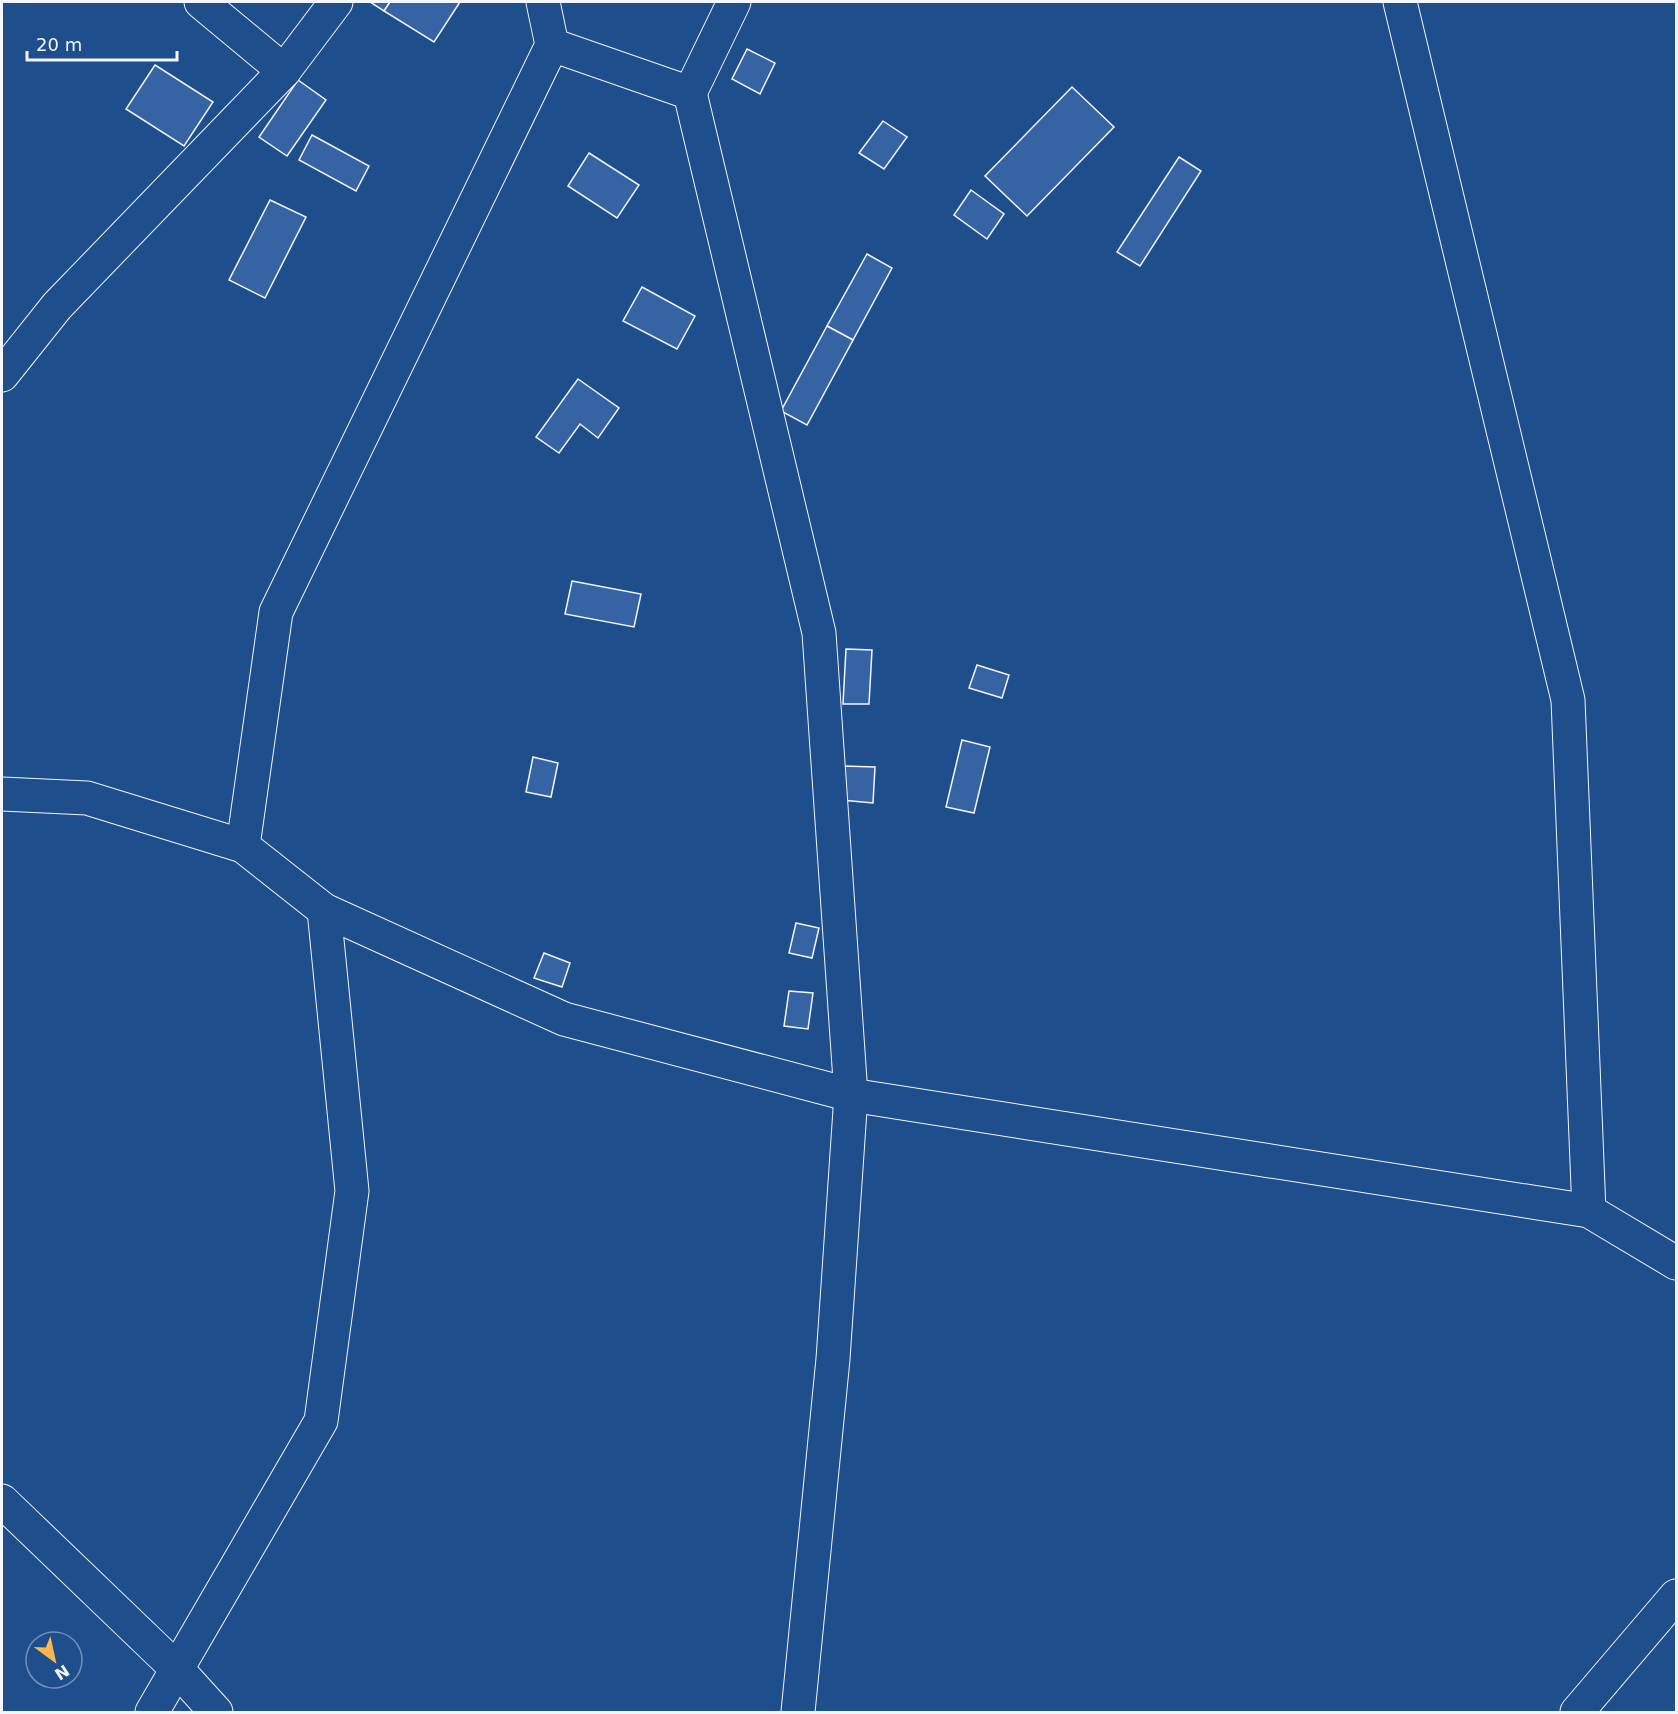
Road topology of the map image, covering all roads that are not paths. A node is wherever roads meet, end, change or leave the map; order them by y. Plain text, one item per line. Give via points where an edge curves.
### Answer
1 (201, 2) edge
2 (336, 2) edge
3 (543, 2) edge
4 (734, 2) edge
5 (1400, 2) edge
6 (552, 45) junction
7 (284, 70) junction
8 (690, 93) junction
9 (2, 375) edge
10 (2, 794) edge
11 (243, 846) junction
12 (324, 910) junction
13 (851, 1095) junction
14 (1589, 1211) junction
15 (1677, 1263) edge
16 (2, 1501) edge
17 (1677, 1596) edge
18 (177, 1669) junction
19 (152, 1713) edge
20 (216, 1713) edge
21 (798, 1713) edge
22 (1577, 1713) edge

1 - 7 street
2 - 7 street
3 - 6 street
4 - 8 street
5 - 14 street via 1568,700
6 - 8 street
6 - 11 street via 276,612
7 - 9 street via 57,306
8 - 13 street via 819,633
10 - 11 street via 87,798
11 - 12 street
12 - 13 street via 564,1019
12 - 18 street via 352,1191 321,1421
13 - 14 street
13 - 21 street via 833,1359
14 - 15 street
16 - 18 street
17 - 22 street
18 - 19 street
18 - 20 street

